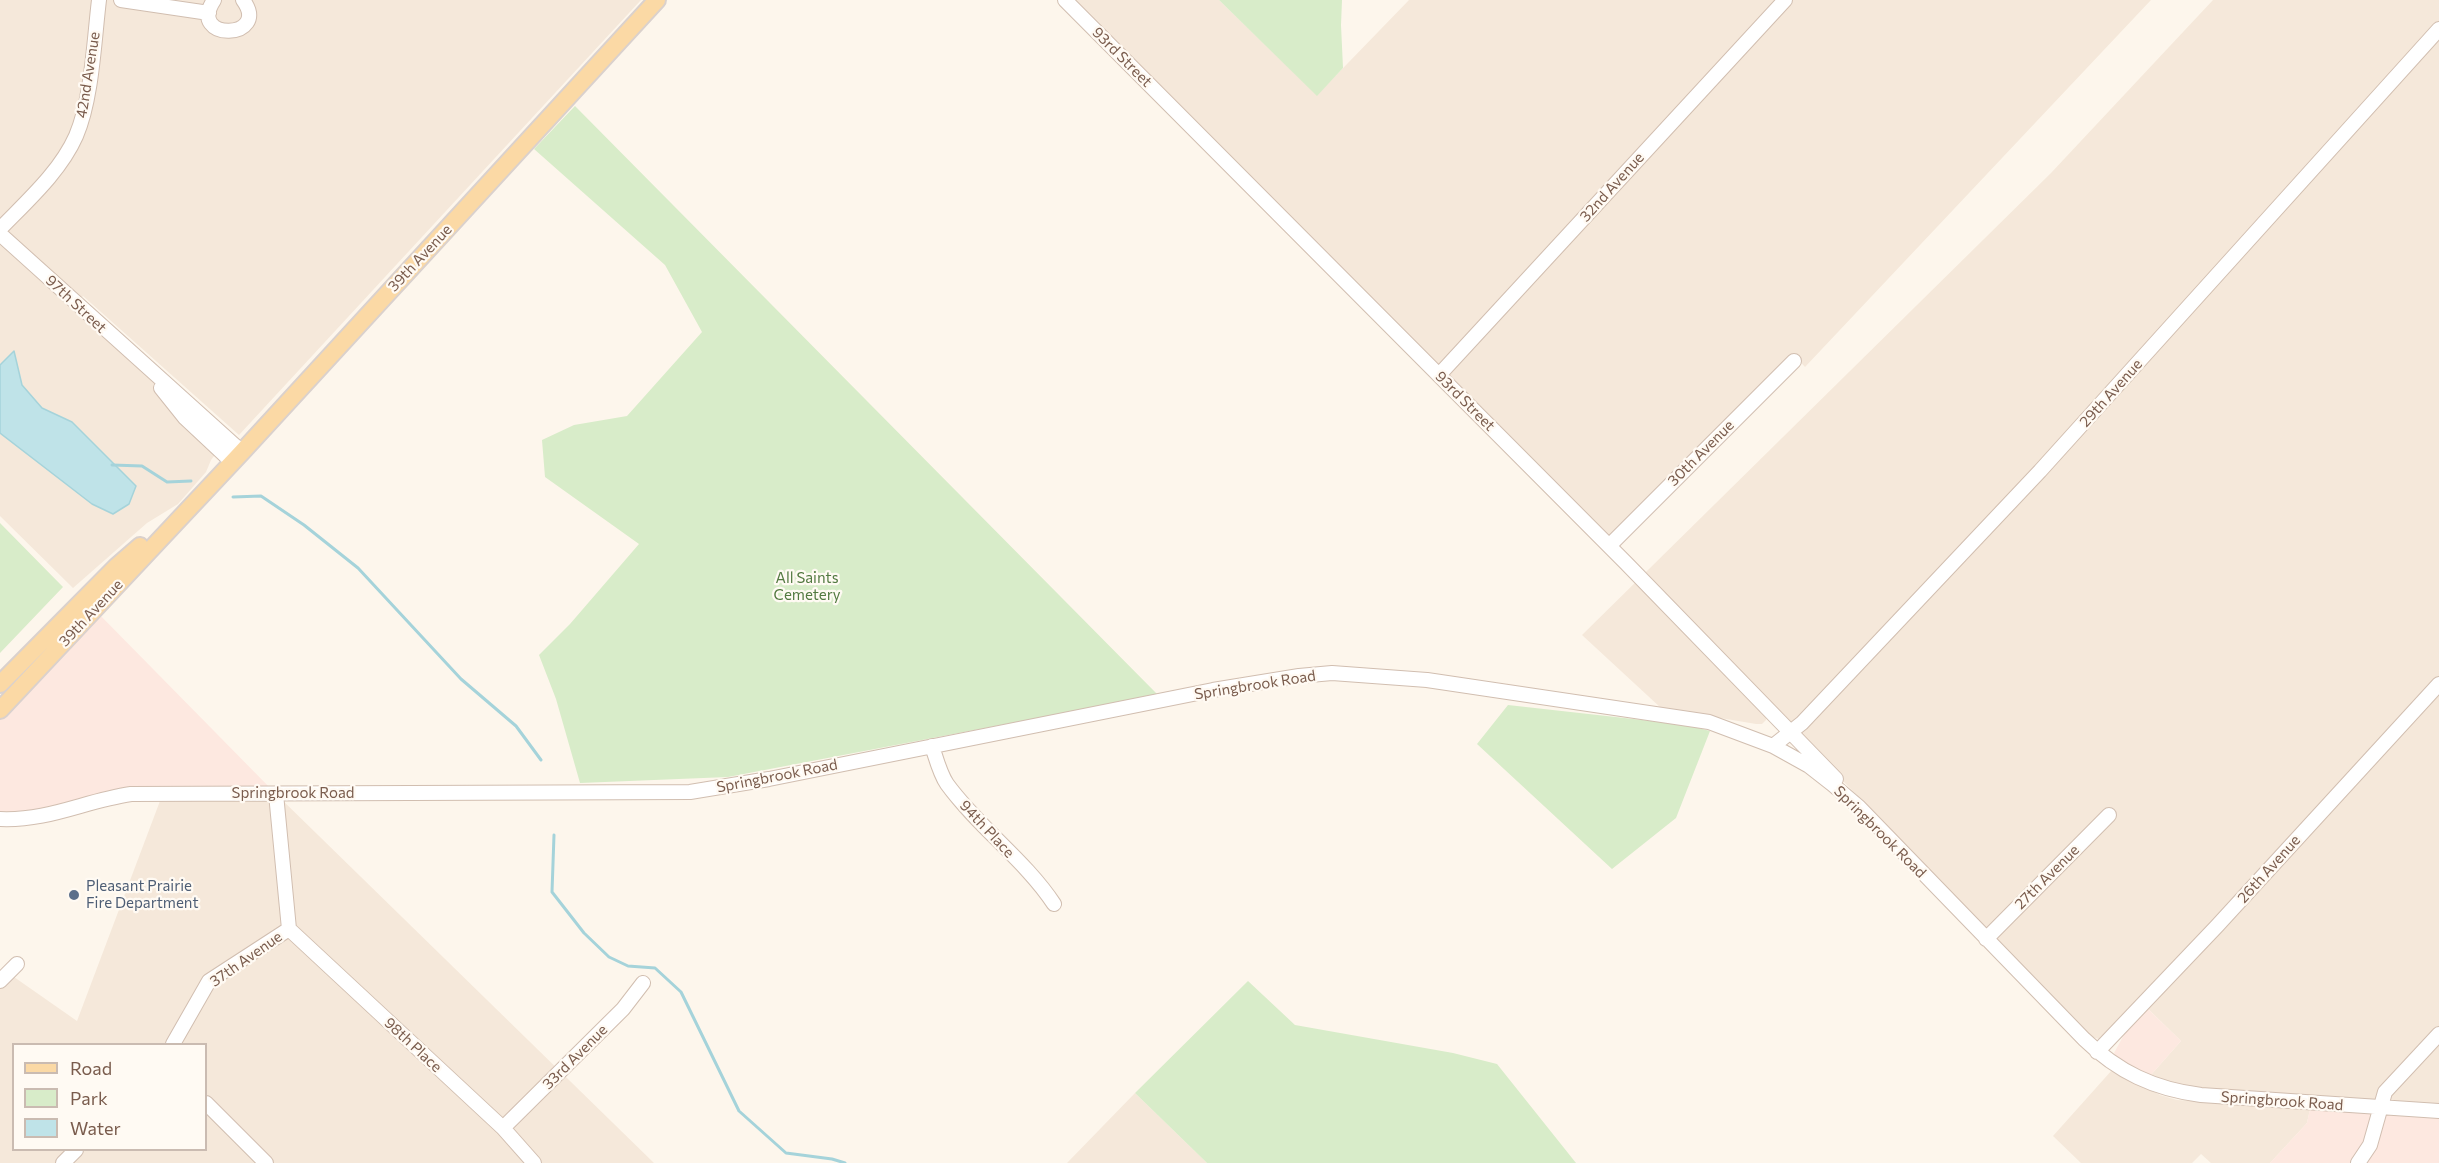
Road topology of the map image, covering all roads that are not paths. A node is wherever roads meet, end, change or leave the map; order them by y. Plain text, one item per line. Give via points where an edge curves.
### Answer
1 (99, 0) edge
2 (121, 0) edge
3 (243, 0) edge
4 (657, 0) edge
5 (1065, 0) edge
6 (1785, 0) edge
7 (212, 6) edge
8 (2439, 29) edge
9 (0, 232) edge
10 (1794, 361) dead end
11 (1439, 375) junction
12 (237, 457) junction
13 (182, 516) junction
14 (1609, 546) junction
15 (0, 684) edge
16 (2439, 684) edge
17 (0, 710) edge
18 (1791, 731) junction
19 (932, 746) junction
20 (1773, 746) junction
21 (276, 794) junction
22 (1859, 807) junction
23 (2109, 815) dead end
24 (0, 819) edge
25 (1054, 904) dead end
26 (289, 929) junction
27 (1986, 939) junction
28 (17, 964) dead end
29 (0, 981) edge
30 (643, 983) dead end
31 (2439, 1034) edge
32 (174, 1043) edge
33 (2097, 1052) junction
34 (207, 1104) edge
35 (2380, 1108) junction
36 (2439, 1111) edge
37 (502, 1128) junction
38 (74, 1151) edge
39 (63, 1163) edge
40 (266, 1163) edge
41 (534, 1163) edge
42 (2358, 1163) edge

1 - 9 street, 42nd Avenue via 84,116 75,138 43,184
2 - 7 street
3 - 7 street via 248,15 237,31 218,30 210,19
4 - 12 main road, 39th Avenue
5 - 11 street, 93rd Street
6 - 11 street, 32nd Avenue
8 - 18 street, 29th Avenue via 2040,471
9 - 12 street, 97th Street
10 - 14 street, 30th Avenue
11 - 14 street, 93rd Street
12 - 13 main road, 39th Avenue
13 - 15 main road, 39th Avenue via 165,525 117,566
13 - 17 main road, 39th Avenue
14 - 18 street, 93rd Street
16 - 33 street, 26th Avenue
18 - 20 street, 29th Avenue
18 - 22 street, 93rd Street
19 - 20 street, Springbrook Road via 1213,690 1341,673 1427,680 1693,719
19 - 21 street, Springbrook Road via 690,792
19 - 25 street, 94th Place via 946,782
20 - 22 street, Springbrook Road via 1809,766
21 - 24 street, Springbrook Road via 131,794 99,799 47,816
21 - 26 street, 37th Avenue
22 - 27 street, Springbrook Road
23 - 27 street, 27th Avenue
26 - 32 street, 37th Avenue via 209,981
26 - 37 street, 98th Place
27 - 33 street, Springbrook Road
28 - 29 street
30 - 37 street, 33rd Avenue via 623,1009
31 - 35 street via 2385,1092
33 - 35 street, Springbrook Road via 2140,1080 2177,1092
34 - 40 street
35 - 36 street, Springbrook Road
35 - 42 street via 2370,1145
37 - 41 street, 98th Place
38 - 39 street

